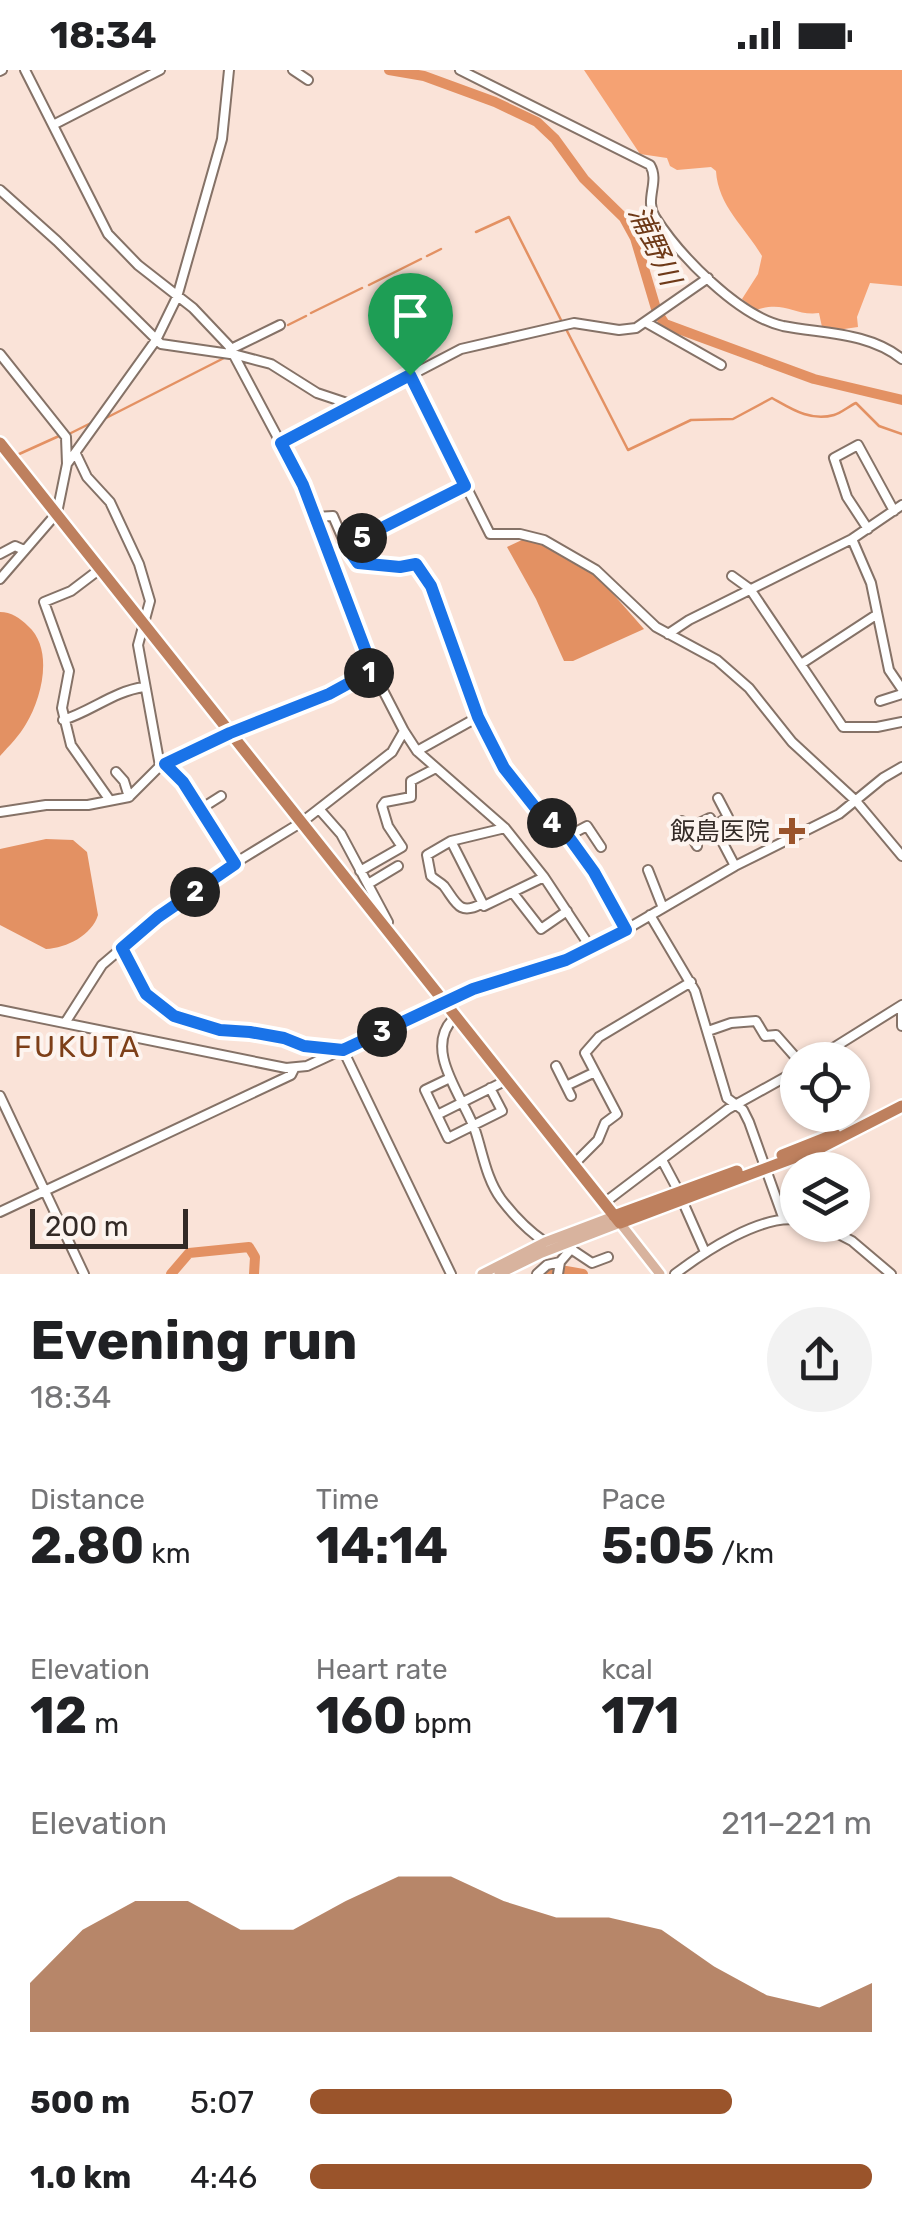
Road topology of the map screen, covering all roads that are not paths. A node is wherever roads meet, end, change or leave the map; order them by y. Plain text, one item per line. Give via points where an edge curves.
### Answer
1 (25, 70) edge
2 (160, 70) edge
3 (229, 70) edge
4 (293, 70) edge
5 (460, 70) edge
6 (308, 80) dead end
7 (53, 125) junction
8 (0, 190) edge
9 (708, 278) junction
10 (178, 297) junction
11 (649, 321) junction
12 (280, 325) dead end
13 (156, 340) junction
14 (232, 352) junction
15 (0, 354) edge
16 (902, 358) edge
17 (720, 366) dead end
18 (410, 375) junction
19 (353, 406) junction
20 (0, 443) edge
21 (281, 443) junction
22 (76, 454) junction
23 (67, 464) junction
24 (465, 486) junction
25 (898, 508) edge
26 (57, 513) junction
27 (314, 517) junction
28 (868, 529) junction
29 (852, 538) junction
30 (346, 546) junction
31 (24, 550) junction
32 (0, 554) edge
33 (100, 569) junction
34 (732, 576) dead end
35 (0, 579) edge
36 (750, 590) junction
37 (876, 615) junction
38 (144, 624) junction
39 (668, 634) junction
40 (801, 664) junction
41 (373, 670) junction
42 (144, 687) junction
43 (902, 691) edge
44 (880, 700) dead end
45 (478, 717) junction
46 (63, 720) junction
47 (902, 722) edge
48 (404, 732) junction
49 (230, 733) junction
50 (417, 751) junction
51 (162, 765) junction
52 (902, 767) edge
53 (436, 768) junction
54 (116, 772) dead end
55 (220, 796) dead end
56 (129, 797) junction
57 (718, 798) dead end
58 (109, 799) junction
59 (856, 800) junction
60 (318, 809) junction
61 (198, 810) junction
62 (0, 812) edge
63 (302, 822) junction
64 (714, 826) junction
65 (505, 828) junction
66 (568, 836) junction
67 (451, 841) junction
68 (696, 846) dead end
69 (601, 847) dead end
70 (902, 856) edge
71 (235, 864) junction
72 (398, 866) dead end
73 (734, 866) junction
74 (648, 870) dead end
75 (360, 871) junction
76 (544, 877) junction
77 (368, 884) junction
78 (513, 892) junction
79 (481, 904) junction
80 (663, 908) junction
81 (567, 911) junction
82 (650, 915) junction
83 (382, 926) junction
84 (626, 930) junction
85 (122, 948) junction
86 (588, 950) junction
87 (691, 982) junction
88 (442, 1002) junction
89 (902, 1009) edge
90 (0, 1010) edge
91 (454, 1018) junction
92 (65, 1024) junction
93 (902, 1026) edge
94 (708, 1031) junction
95 (782, 1042) edge
96 (845, 1042) edge
97 (343, 1050) junction
98 (556, 1066) dead end
99 (294, 1069) junction
100 (595, 1072) junction
101 (450, 1078) junction
102 (780, 1080) edge
103 (505, 1081) junction
104 (566, 1086) junction
105 (490, 1088) junction
106 (0, 1096) edge
107 (570, 1096) dead end
108 (902, 1098) edge
109 (462, 1102) junction
110 (737, 1104) junction
111 (902, 1106) edge
112 (437, 1115) junction
113 (474, 1126) junction
114 (662, 1160) junction
115 (572, 1166) junction
116 (764, 1166) junction
117 (45, 1191) junction
118 (680, 1196) junction
119 (604, 1204) junction
120 (780, 1209) edge
121 (0, 1212) edge
122 (780, 1218) edge
123 (617, 1220) junction
124 (577, 1239) junction
125 (545, 1242) junction
126 (854, 1242) edge
127 (571, 1249) junction
128 (705, 1252) junction
129 (608, 1257) dead end
130 (559, 1268) edge
131 (83, 1271) edge
132 (69, 1274) edge
133 (451, 1274) edge
134 (482, 1274) edge
135 (499, 1274) edge
136 (537, 1274) edge
137 (660, 1274) edge
138 (675, 1274) edge
139 (891, 1274) edge

1 - 7 street
2 - 7 street
3 - 10 street via 222,139
4 - 6 street
5 - 9 street via 650,165 652,212
7 - 10 street via 108,234
8 - 13 street
9 - 11 street
9 - 16 street via 780,326 868,340
10 - 13 street
10 - 14 street
11 - 17 street
11 - 18 street via 624,330 566,324 489,340
12 - 14 street
13 - 14 street
13 - 22 street
14 - 19 street via 278,366 317,394
14 - 21 street
15 - 23 street via 66,437
18 - 19 street
18 - 24 street
19 - 21 street
20 - 26 highway
21 - 27 street
22 - 23 street
22 - 38 street via 110,502 139,564 150,601
23 - 26 street
24 - 30 street
24 - 39 street via 490,534 544,540 596,570
25 - 28 street
25 - 28 street via 858,445 834,458 847,497
26 - 31 street
26 - 33 highway
27 - 30 street via 333,516
27 - 41 street
28 - 29 street
29 - 36 street
29 - 37 street
30 - 45 street via 358,563 416,564 431,586
31 - 32 street via 15,546
31 - 35 street
33 - 38 highway
33 - 46 street via 44,602 69,671
34 - 36 street
36 - 39 street
36 - 40 street
37 - 40 street
37 - 43 street via 889,670
38 - 42 street via 138,645
38 - 49 highway
39 - 59 street via 734,674 792,742
40 - 47 street via 844,727
41 - 48 street
41 - 49 street
42 - 46 street
42 - 51 street
43 - 44 street
45 - 50 street
45 - 66 street via 514,782
46 - 58 street via 81,764
48 - 50 street
48 - 60 street via 392,752
49 - 51 street
49 - 63 highway
50 - 53 street
51 - 56 street
51 - 61 street via 183,782
52 - 59 street
53 - 65 street
53 - 75 street via 410,781 412,798 382,806 402,847
54 - 56 street
55 - 61 street
56 - 58 street
57 - 64 street via 728,817
58 - 62 street
59 - 70 street
59 - 73 street
60 - 63 street
60 - 75 street via 341,834
61 - 71 street
63 - 71 street
63 - 83 highway
64 - 68 street via 710,818 685,825
64 - 73 street
65 - 67 street
65 - 76 street
66 - 69 street via 587,826
66 - 84 street
67 - 79 street
67 - 79 street via 428,855 431,876 462,910
71 - 85 street
72 - 77 street
73 - 80 street
74 - 80 street
75 - 77 street
76 - 78 street
76 - 81 street
77 - 83 street via 388,922
78 - 79 street
78 - 81 street via 540,929
80 - 82 street
81 - 86 street
82 - 84 street
82 - 87 street
83 - 88 highway
84 - 86 street
85 - 92 street via 102,965
85 - 97 street via 146,994 174,1016
86 - 88 street
87 - 94 street
87 - 100 street via 599,1036 585,1052
88 - 91 highway
88 - 97 street
89 - 93 street
89 - 96 street
90 - 92 street
91 - 101 street via 443,1047
91 - 103 highway
92 - 99 street
94 - 95 street via 756,1020 764,1036
94 - 110 street via 727,1098
97 - 99 street
97 - 133 street
98 - 104 street
99 - 117 street
100 - 104 street
100 - 115 street via 617,1114
101 - 109 street
101 - 112 street via 425,1090
102 - 110 street
103 - 105 street
103 - 115 highway
104 - 107 street
105 - 109 street
105 - 113 street via 502,1111
106 - 117 street
108 - 116 highway
109 - 112 street
109 - 113 street
110 - 114 street
110 - 116 street
111 - 116 highway via 859,1131
112 - 113 street via 448,1138
113 - 125 street via 501,1199 524,1229
114 - 118 street
114 - 119 street
115 - 119 highway
116 - 118 highway
116 - 120 street
117 - 121 street
117 - 131 street
118 - 123 highway
118 - 128 street
119 - 123 highway
122 - 128 street
123 - 124 main road
123 - 125 main road
123 - 137 main road
124 - 127 street
124 - 135 main road
125 - 134 main road
126 - 139 street
127 - 129 street via 592,1263
127 - 130 street
128 - 138 street
130 - 136 street via 547,1264
131 - 132 street

